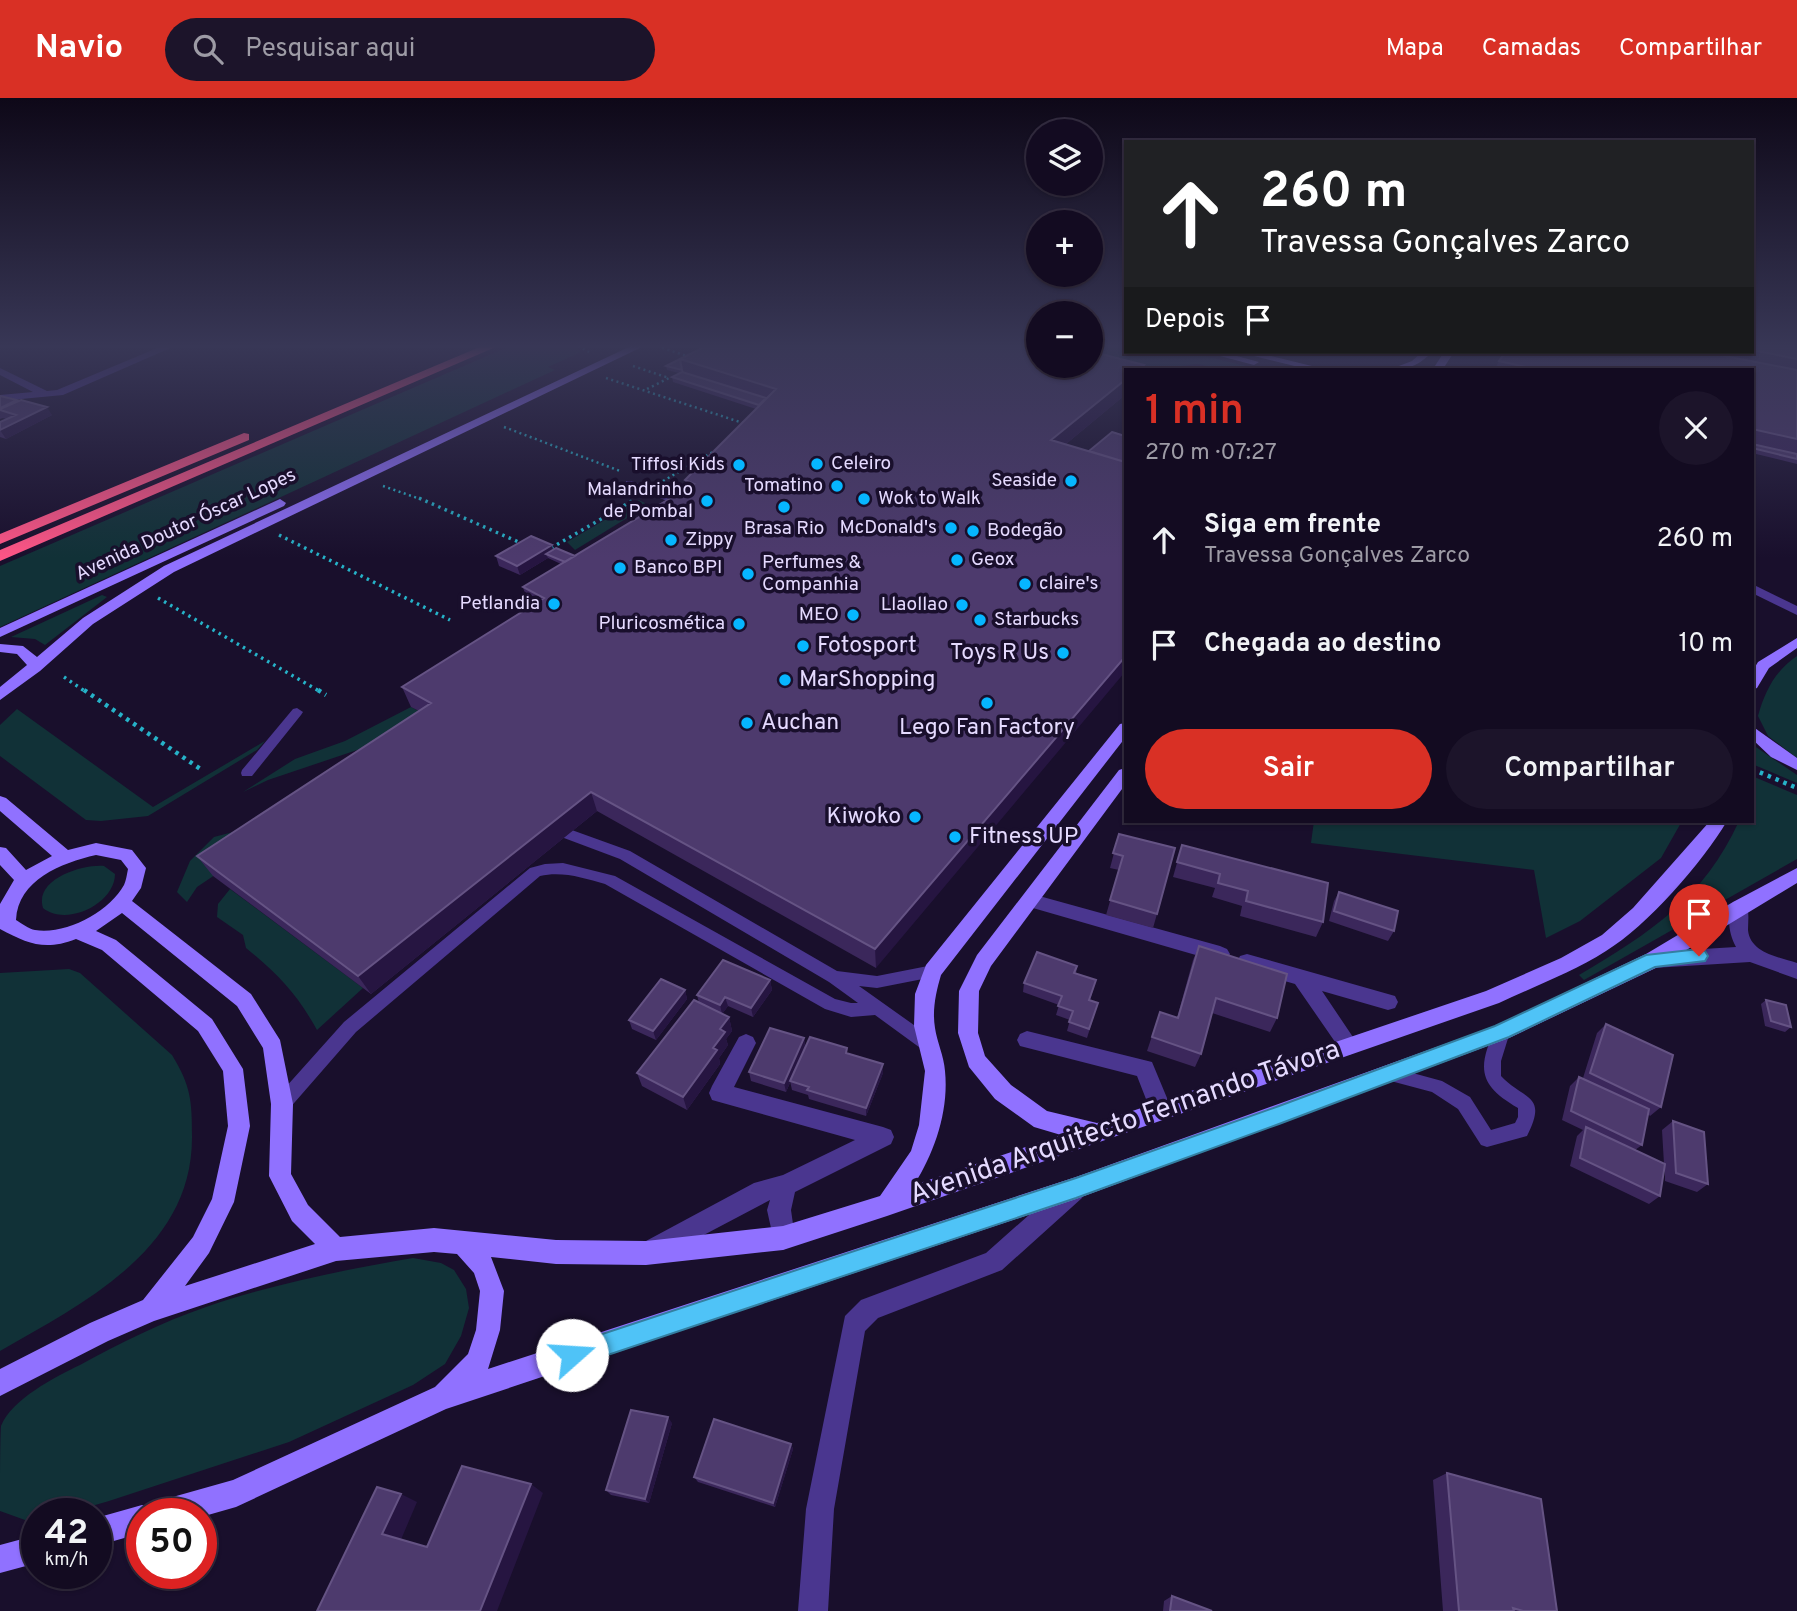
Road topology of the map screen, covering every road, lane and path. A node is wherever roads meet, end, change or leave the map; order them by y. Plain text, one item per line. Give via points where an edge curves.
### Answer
1 (293, 417) edge
2 (327, 417) edge
3 (464, 417) edge
4 (490, 417) edge
5 (724, 417) edge
6 (496, 424) dead end
7 (746, 424) edge
8 (629, 479) joint
9 (374, 487) dead end
10 (691, 506) edge
11 (278, 535) dead end
12 (0, 539) edge
13 (524, 545) edge
14 (0, 556) edge
15 (1754, 589) edge
16 (158, 598) dead end
17 (1781, 604) junction
18 (1797, 611) edge
19 (450, 620) dead end
20 (1797, 626) edge
21 (0, 633) edge
22 (1797, 642) edge
23 (0, 648) edge
24 (35, 668) junction
25 (64, 677) dead end
26 (1754, 681) edge
27 (0, 695) edge
28 (326, 695) dead end
29 (298, 712) dead end
30 (1124, 729) edge
31 (1754, 733) edge
32 (1797, 765) edge
33 (1754, 770) edge
34 (202, 771) dead end
35 (247, 773) dead end
36 (1124, 775) edge
37 (1797, 788) edge
38 (0, 802) edge
39 (1717, 823) edge
40 (569, 834) edge
41 (0, 853) edge
42 (65, 856) junction
43 (1797, 875) edge
44 (25, 881) junction
45 (1032, 901) junction
46 (122, 903) junction
47 (1739, 907) junction
48 (78, 931) junction
49 (1750, 954) junction
50 (1653, 960) junction
51 (933, 971) junction
52 (1797, 971) edge
53 (834, 976) junction
54 (1301, 977) junction
55 (1388, 1002) dead end
56 (878, 1008) junction
57 (1502, 1032) junction
58 (1027, 1040) dead end
59 (747, 1043) dead end
60 (929, 1045) junction
61 (1349, 1046) junction
62 (1387, 1073) junction
63 (282, 1104) junction
64 (1161, 1110) junction
65 (1097, 1133) junction
66 (786, 1185) junction
67 (1076, 1188) junction
68 (887, 1205) junction
69 (783, 1238) junction
70 (464, 1244) junction
71 (336, 1249) junction
72 (646, 1253) junction
73 (152, 1309) junction
74 (10, 1378) edge
75 (0, 1393) edge
76 (442, 1397) junction
77 (217, 1498) edge
78 (21, 1553) edge
79 (1, 1557) edge
80 (813, 1611) edge

1 - 12 highway
2 - 14 highway
3 - 21 main road, Avenida Doutor Óscar Lopes
4 - 24 main road, Avenida Doutor Óscar Lopes via 169,569 88,621
5 - 7 path
6 - 8 path
8 - 10 lane
9 - 13 path via 402,492
11 - 19 path
15 - 17 street
16 - 28 path
17 - 18 street
17 - 20 street
22 - 26 main road via 1763,665
23 - 24 main road via 23,649
24 - 27 main road, Avenida Doutor Óscar Lopes
25 - 34 path
29 - 35 lane
30 - 51 main road
31 - 32 main road
33 - 37 path
36 - 45 main road
38 - 42 main road
39 - 61 main road, Avenida Arquitecto Fernando Távora via 1676,877 1608,940 1492,997
40 - 53 lane via 625,855
41 - 44 main road
42 - 44 main road
42 - 46 main road via 110,849 130,856 138,872
43 - 47 main road, Avenida Arquitecto Fernando Távora
44 - 48 main road via 5,911 6,924 33,938
45 - 54 street
45 - 65 main road via 984,961 969,991 968,1033 976,1062 1003,1093 1042,1120
46 - 48 main road
46 - 63 main road via 244,1000 273,1046
47 - 49 street via 1740,935
47 - 50 main road, Avenida Arquitecto Fernando Távora
48 - 73 main road via 109,944 205,1025 233,1069 239,1126 223,1202 201,1245
49 - 50 street
49 - 52 street
50 - 57 main road, Avenida Arquitecto Fernando Távora
51 - 53 lane via 877,982
51 - 60 main road via 925,994
53 - 56 lane
54 - 55 street
54 - 61 street
56 - 60 lane
56 - 63 lane via 851,1010 831,1004 610,880 550,867 535,872 350,1027
57 - 62 main road, Avenida Arquitecto Fernando Távora
57 - 62 lane via 1493,1079 1526,1104 1527,1118 1521,1130 1502,1137 1487,1139 1464,1103 1436,1086
58 - 64 street via 1145,1069
59 - 66 street via 720,1093 883,1137
60 - 68 main road via 935,1070 930,1125 920,1156
61 - 64 main road, Avenida Arquitecto Fernando Távora
62 - 67 main road, Avenida Arquitecto Fernando Távora
63 - 71 main road via 280,1176 300,1213
64 - 65 main road, Avenida Arquitecto Fernando Távora
65 - 68 main road, Avenida Arquitecto Fernando Távora
66 - 69 street via 779,1210
66 - 72 street via 762,1191
67 - 76 main road, Avenida Arquitecto Fernando Távora
67 - 80 street via 994,1262 870,1309 854,1325 820,1509
68 - 69 main road, Avenida Arquitecto Fernando Távora
69 - 72 main road, Avenida Arquitecto Fernando Távora
70 - 71 main road, Avenida Arquitecto Fernando Távora via 435,1240
70 - 72 main road, Avenida Arquitecto Fernando Távora
70 - 76 main road, Avenida Arquitecto Fernando Távora via 483,1266 492,1291 488,1331 478,1362
71 - 73 main road, Avenida Arquitecto Fernando Távora
73 - 74 main road, Avenida Arquitecto Fernando Távora
74 - 75 main road, Avenida Arquitecto Fernando Távora
76 - 77 main road, Avenida Arquitecto Fernando Távora
78 - 79 main road

